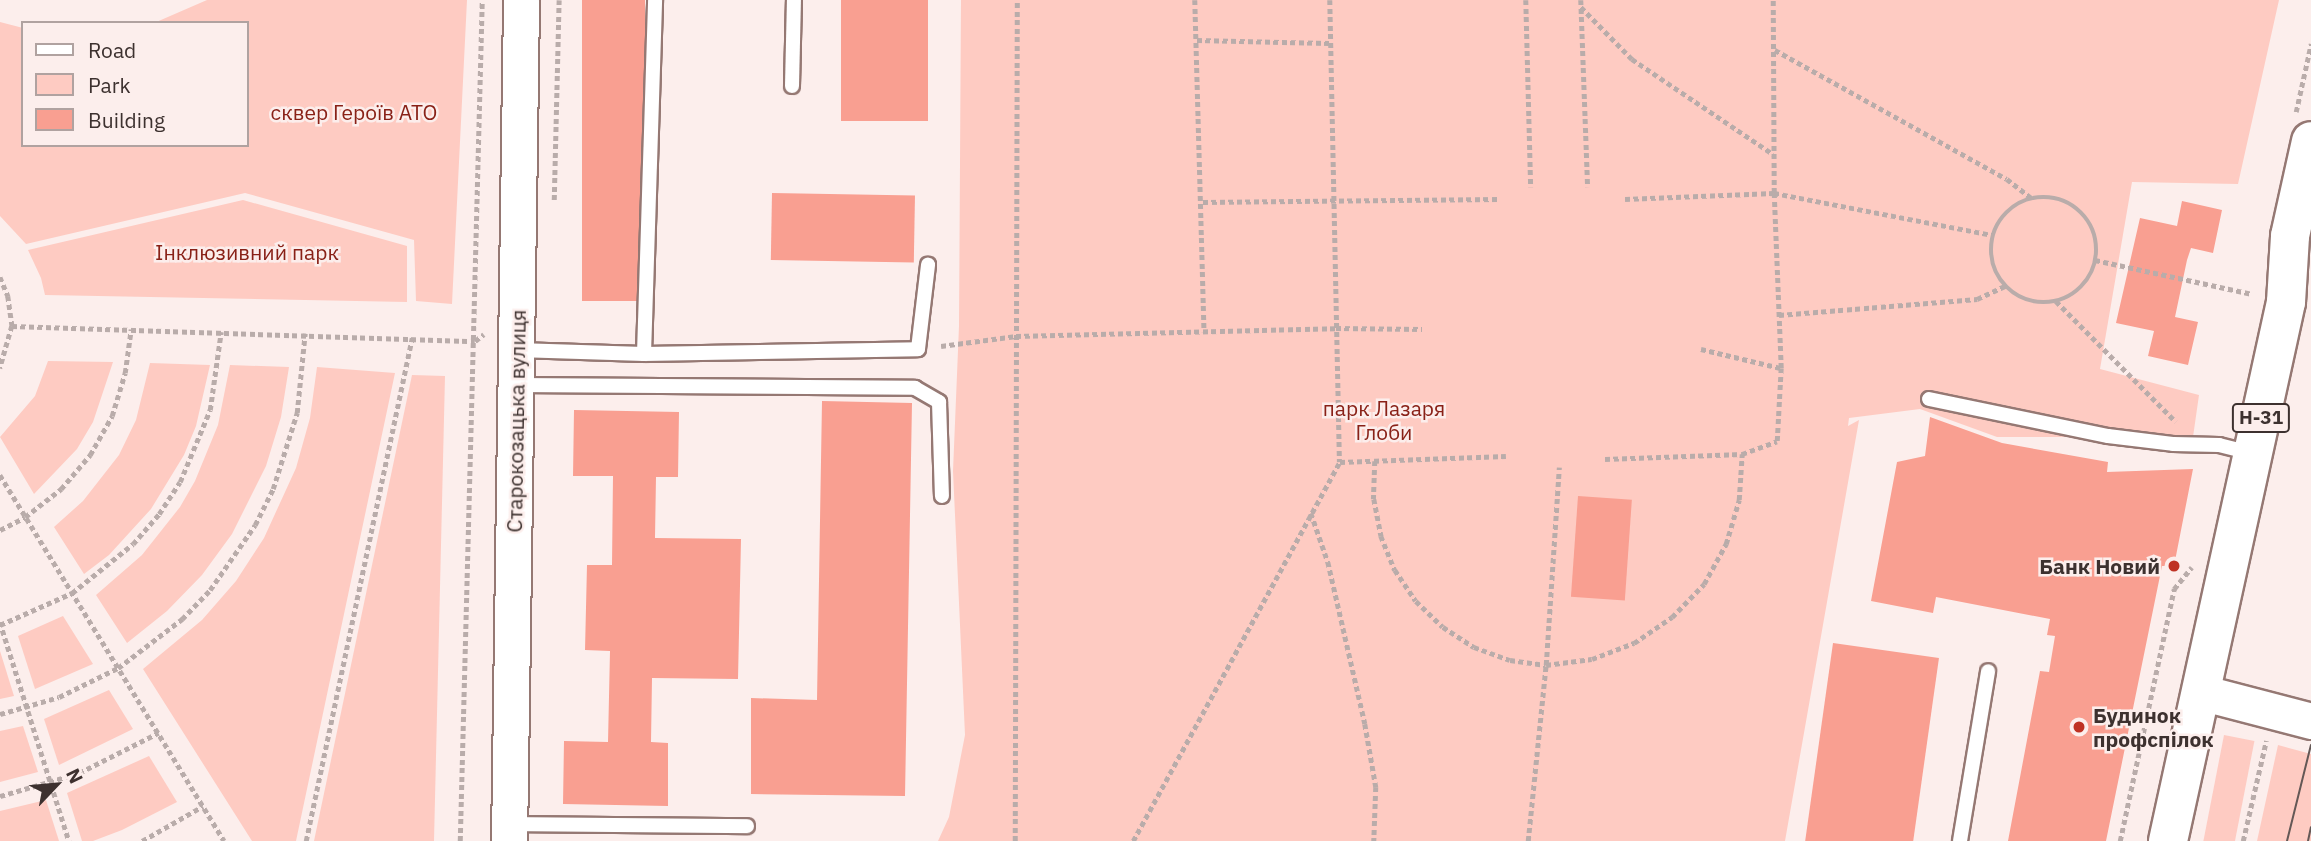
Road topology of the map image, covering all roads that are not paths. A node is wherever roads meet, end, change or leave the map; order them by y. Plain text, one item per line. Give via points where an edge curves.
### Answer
1 (521, 0) edge
2 (655, 0) edge
3 (794, 0) edge
4 (792, 86) dead end
5 (2311, 141) edge
6 (928, 265) dead end
7 (504, 340) junction
8 (644, 354) junction
9 (516, 385) junction
10 (1929, 399) dead end
11 (2253, 454) junction
12 (942, 496) dead end
13 (1988, 671) dead end
14 (2200, 692) junction
15 (2311, 721) edge
16 (747, 826) dead end
17 (509, 833) edge
18 (1960, 841) edge
19 (2168, 841) edge

1 - 7 street, Старокозацька вулиця
2 - 8 lane
3 - 4 lane
5 - 11 main road, Н-31 via 2290,236 2286,302
6 - 8 lane via 918,349
7 - 8 lane
7 - 9 street, Старокозацька вулиця
9 - 12 lane via 915,388 939,402
9 - 17 street, Старокозацька вулиця
10 - 11 lane via 2108,436 2197,443
11 - 14 main road, Н-31
13 - 18 lane
14 - 15 street
14 - 19 main road, Н-31
16 - 17 lane

